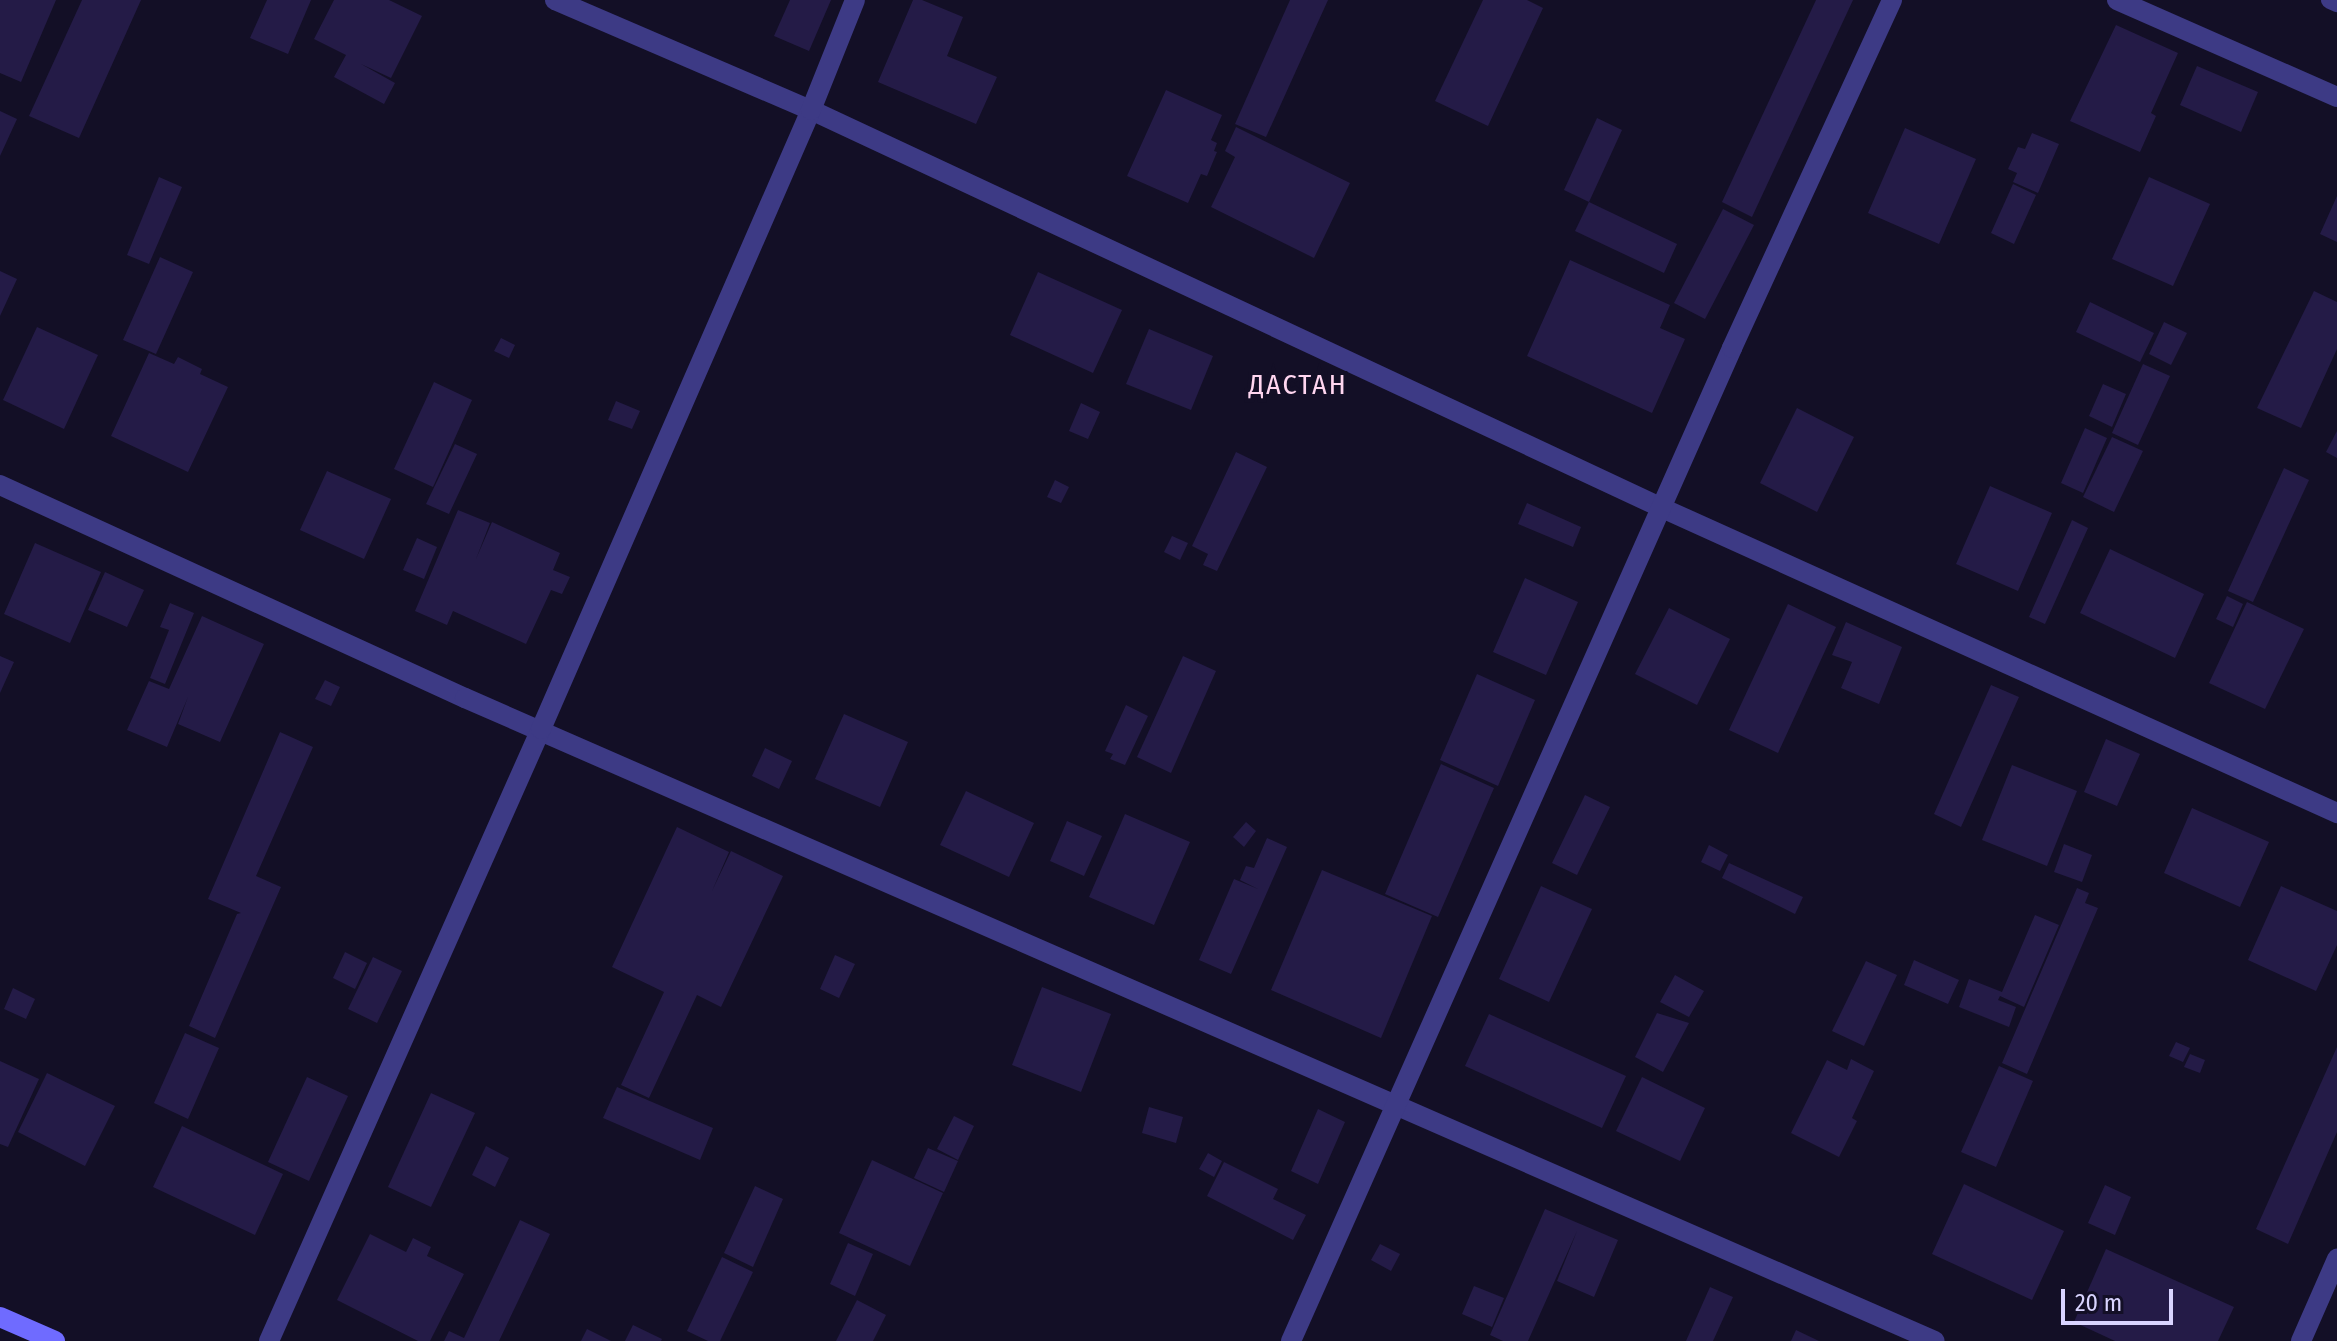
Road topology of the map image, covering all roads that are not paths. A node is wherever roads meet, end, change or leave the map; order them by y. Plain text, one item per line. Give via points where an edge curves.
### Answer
1 (555, 0) edge
2 (855, 0) edge
3 (1892, 0) edge
4 (2117, 0) edge
5 (2330, 0) edge
6 (2337, 3) edge
7 (2337, 97) edge
8 (811, 110) junction
9 (0, 485) edge
10 (1662, 508) junction
11 (541, 729) junction
12 (2337, 813) edge
13 (1394, 1104) junction
14 (2337, 1259) edge
15 (0, 1317) edge
16 (55, 1341) edge
17 (269, 1341) edge
18 (1291, 1341) edge
19 (1935, 1341) edge
20 (2301, 1341) edge

1 - 8 street
2 - 8 street
3 - 10 street
4 - 7 street
5 - 6 lane
8 - 10 street
8 - 11 street
9 - 11 street
10 - 12 street
10 - 13 street
11 - 13 street
11 - 17 street
13 - 18 street
13 - 19 street
14 - 20 street
15 - 16 main road

